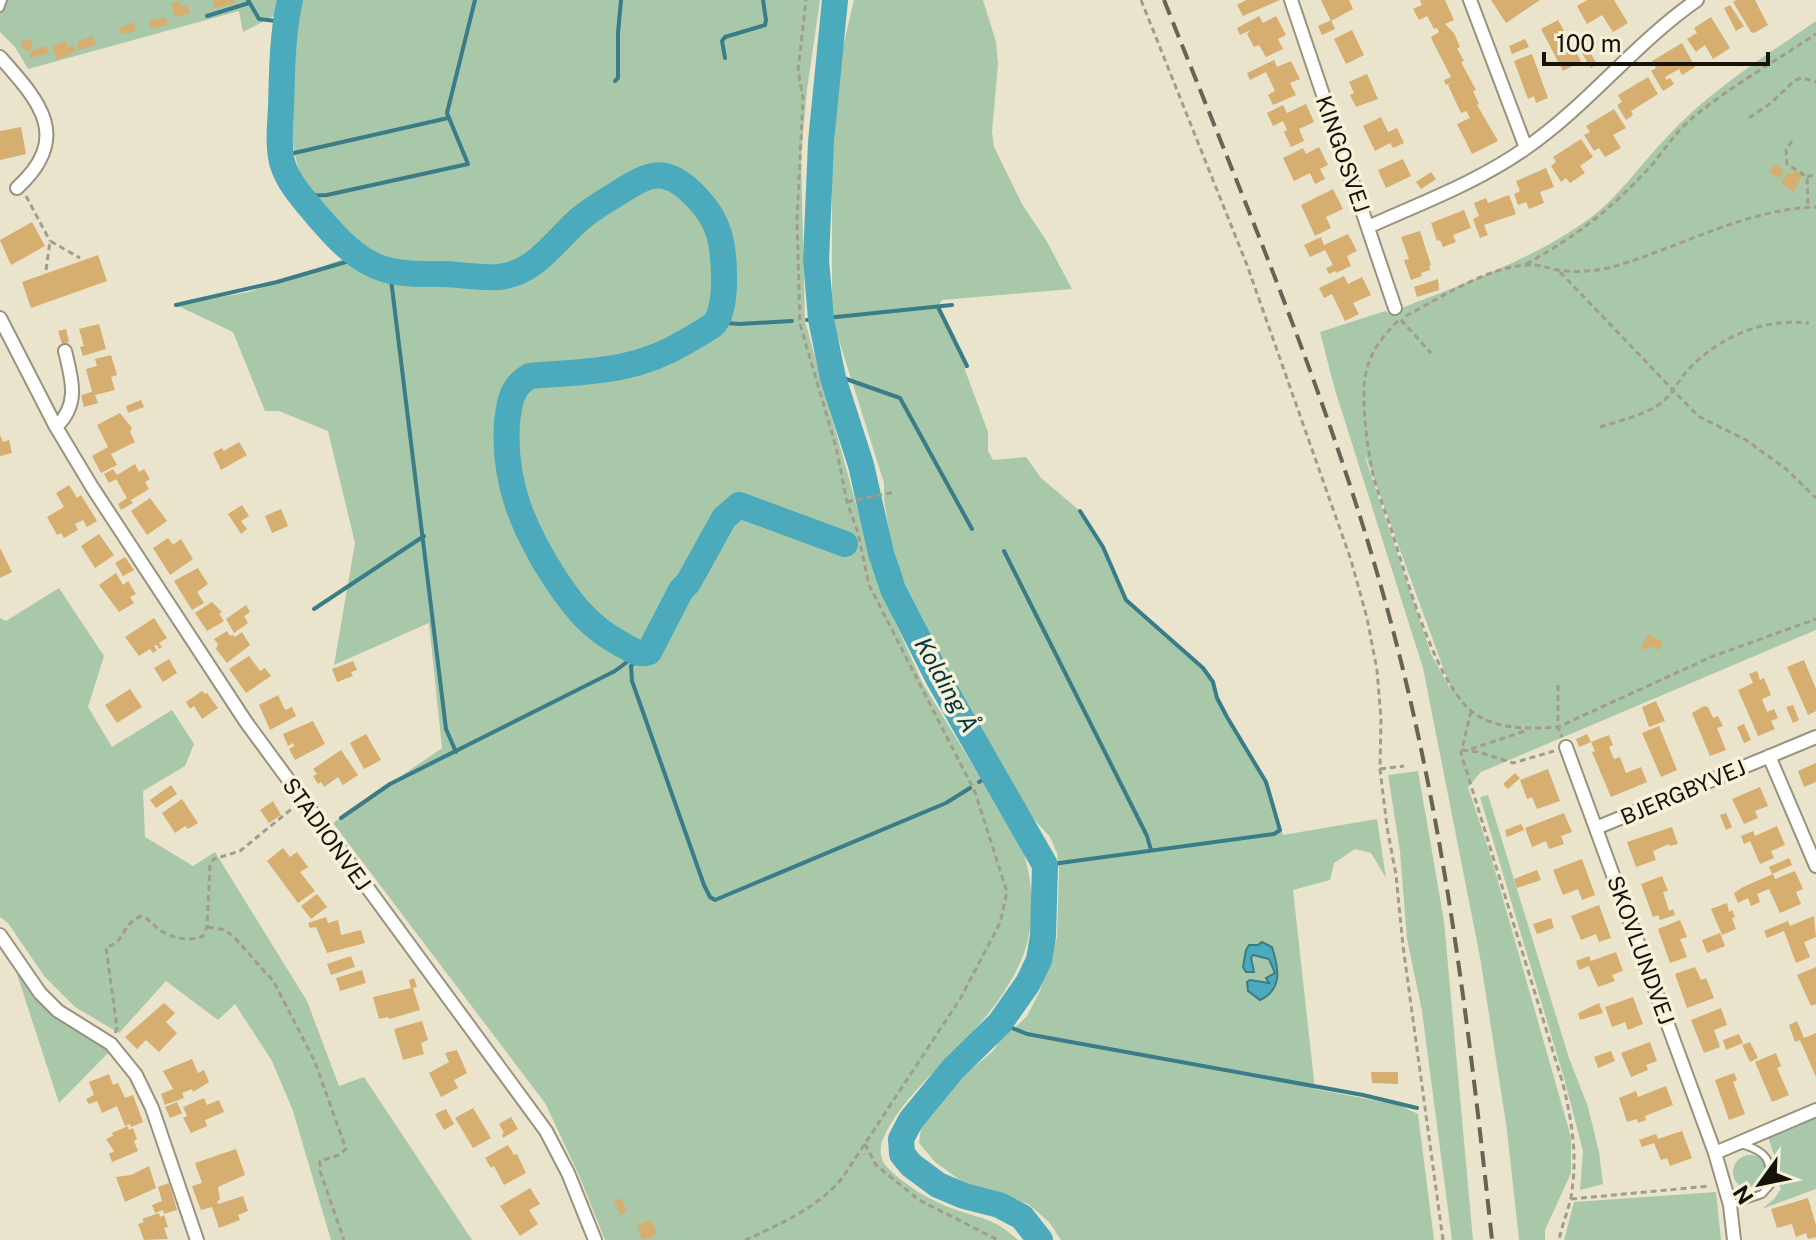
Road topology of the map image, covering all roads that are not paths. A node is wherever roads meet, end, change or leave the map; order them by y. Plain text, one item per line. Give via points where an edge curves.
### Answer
1 (3, 0) edge
2 (1291, 0) edge
3 (1470, 0) edge
4 (1697, 0) edge
5 (0, 8) edge
6 (0, 57) edge
7 (1526, 148) junction
8 (19, 187) road end
9 (1368, 227) junction
10 (1398, 314) road end
11 (0, 318) edge
12 (65, 351) dead end
13 (56, 427) junction
14 (1816, 737) edge
15 (1566, 747) road end
16 (1769, 756) junction
17 (1596, 828) junction
18 (1816, 866) edge
19 (0, 935) edge
20 (1816, 1110) edge
21 (1738, 1143) junction
22 (1715, 1153) junction
23 (1730, 1205) junction
24 (197, 1240) edge
25 (595, 1240) edge
26 (1734, 1240) edge

1 - 5 lane
2 - 9 street, KINGOSVEJ
3 - 7 street
4 - 7 street via 1666,21
6 - 8 street via 42,110 47,129 41,157
7 - 9 street via 1484,174
9 - 10 street, KINGOSVEJ
11 - 13 street, STADIONVEJ
12 - 13 street via 73,400
13 - 25 street, STADIONVEJ via 246,722 546,1131
14 - 16 street, BJERGBYVEJ
15 - 17 street, SKOVLUNDVEJ
16 - 17 street, BJERGBYVEJ
16 - 18 street, BJERGBYVEJ
17 - 22 street, SKOVLUNDVEJ
19 - 24 street via 40,993 58,1011 111,1044 136,1075
20 - 21 street
21 - 22 street
21 - 23 lane via 1765,1156 1770,1185 1762,1194
22 - 23 street, SKOVLUNDVEJ
23 - 26 street, SKOVLUNDVEJ

